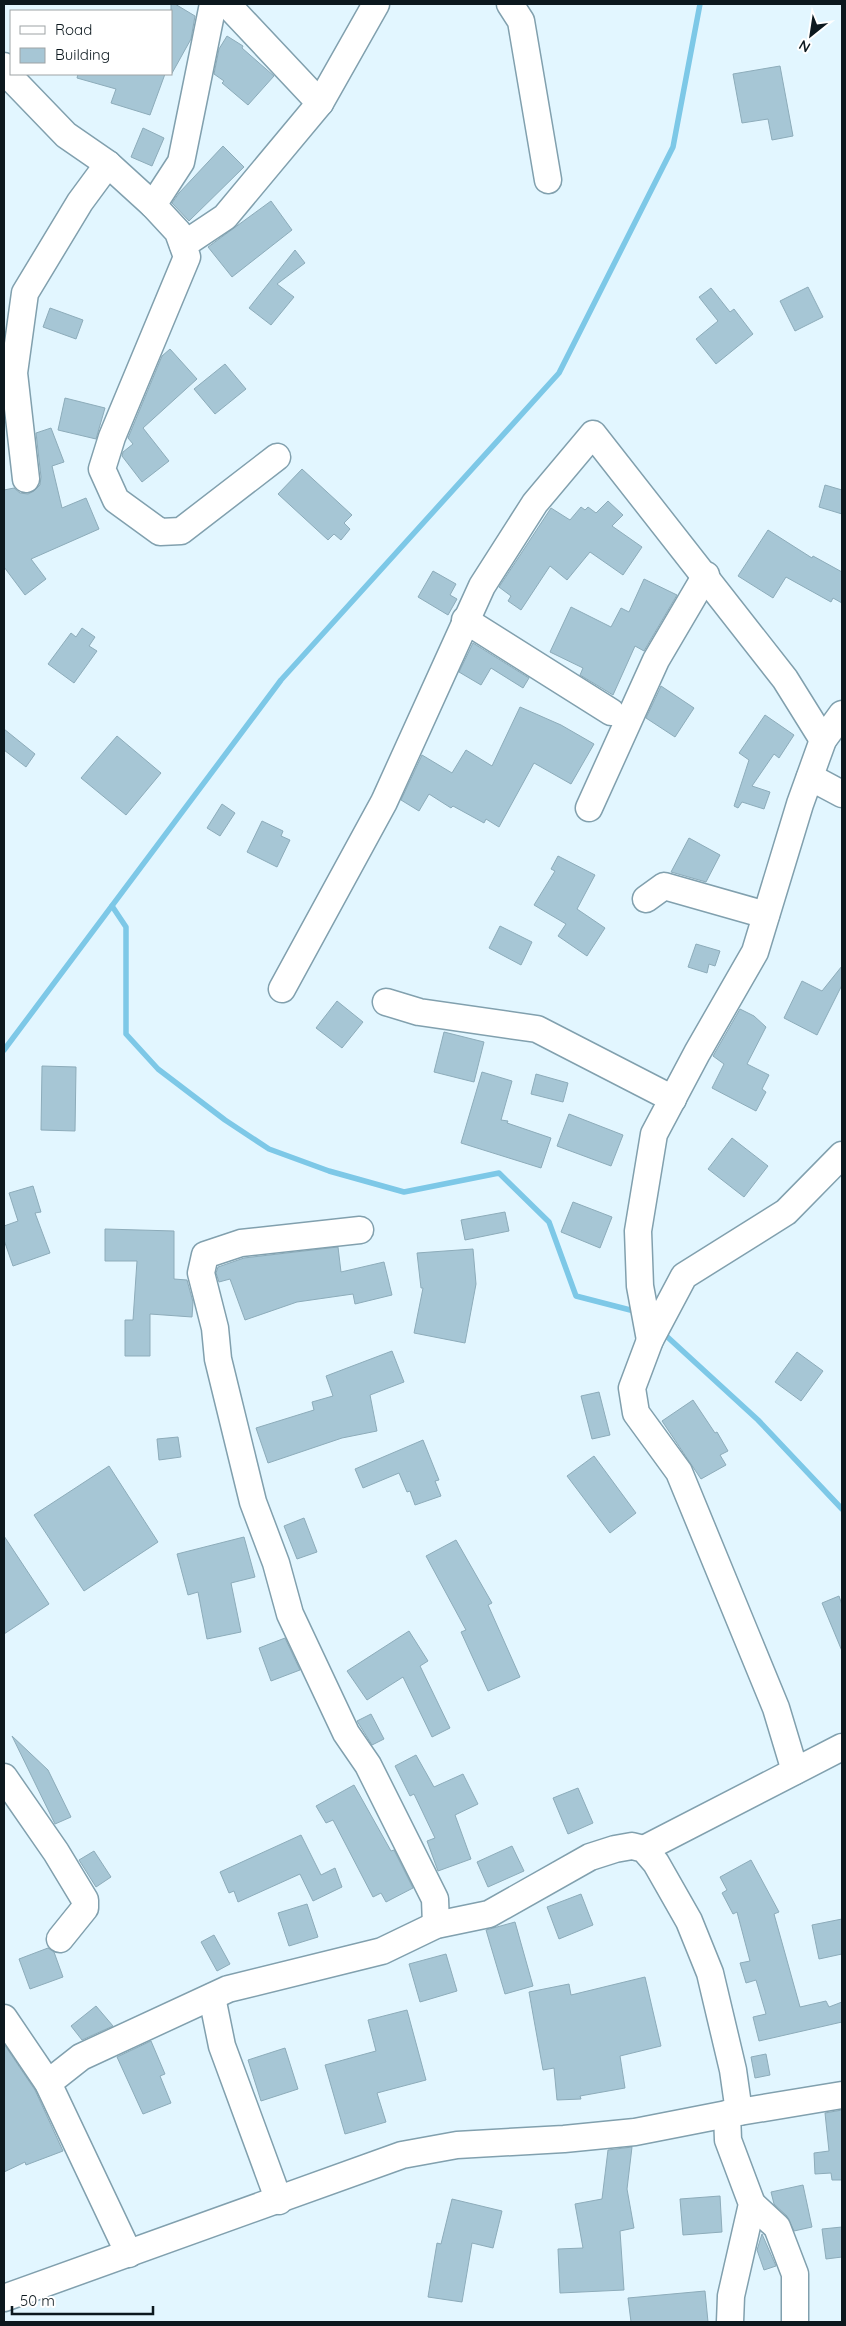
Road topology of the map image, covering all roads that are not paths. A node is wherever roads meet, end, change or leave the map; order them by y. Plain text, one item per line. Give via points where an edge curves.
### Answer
1 (213, 4) edge
2 (227, 4) edge
3 (376, 4) edge
4 (510, 4) edge
5 (4, 66) edge
6 (320, 103) junction
7 (108, 164) junction
8 (548, 180) dead end
9 (152, 205) junction
10 (183, 245) junction
11 (276, 456) dead end
12 (26, 479) dead end
13 (706, 576) junction
14 (465, 620) junction
15 (612, 712) dead end
16 (842, 714) edge
17 (823, 740) junction
18 (810, 777) junction
19 (842, 794) edge
20 (589, 808) dead end
21 (646, 899) dead end
22 (766, 915) junction
23 (282, 989) dead end
24 (386, 1002) dead end
25 (673, 1099) junction
26 (842, 1155) edge
27 (360, 1230) dead end
28 (650, 1340) junction
29 (842, 1747) edge
30 (795, 1772) junction
31 (4, 1777) edge
32 (644, 1849) junction
33 (436, 1926) junction
34 (60, 1938) dead end
35 (212, 1997) junction
36 (4, 2018) edge
37 (48, 2083) junction
38 (842, 2095) edge
39 (733, 2113) junction
40 (279, 2201) junction
41 (752, 2204) junction
42 (129, 2254) junction
43 (4, 2298) edge
44 (730, 2322) edge
45 (795, 2322) edge

1 - 9 street via 181,162
2 - 6 street
3 - 6 street
4 - 8 street via 521,21
5 - 7 street via 11,78 66,134
6 - 10 street via 225,217
7 - 9 street
7 - 12 street via 80,202 25,293 14,373
9 - 10 street via 178,232
10 - 11 street via 187,257 112,437 102,469 116,500 160,532 181,531
13 - 14 street via 593,434 535,503 482,586
13 - 17 street via 785,679
13 - 20 street via 656,660
14 - 15 street
14 - 23 street via 384,802
16 - 17 street
17 - 18 street
18 - 19 street
18 - 22 street
21 - 22 street via 664,886
22 - 25 street via 755,952
24 - 25 street via 419,1012 537,1029
25 - 28 street via 654,1134 638,1231 640,1286
26 - 28 street via 786,1212 684,1276
27 - 33 street via 242,1243 205,1255 201,1273 253,1502 276,1563 290,1614 346,1732 368,1765 435,1899
28 - 30 street via 632,1388 636,1413 679,1472 776,1708
29 - 30 street
30 - 32 street
31 - 34 street via 85,1900 85,1908
32 - 33 street via 632,1846 590,1857 489,1914
32 - 39 street via 656,1863 690,1921 710,1972 733,2070
33 - 35 street via 382,1951 228,1989
35 - 37 street via 80,2057
35 - 40 street via 222,2046
36 - 37 street
37 - 42 street
38 - 39 street
39 - 40 street via 635,2132 457,2145 402,2155
39 - 41 street via 728,2140
40 - 42 street
41 - 44 street via 731,2296
41 - 45 street via 777,2227 795,2274
42 - 43 street

